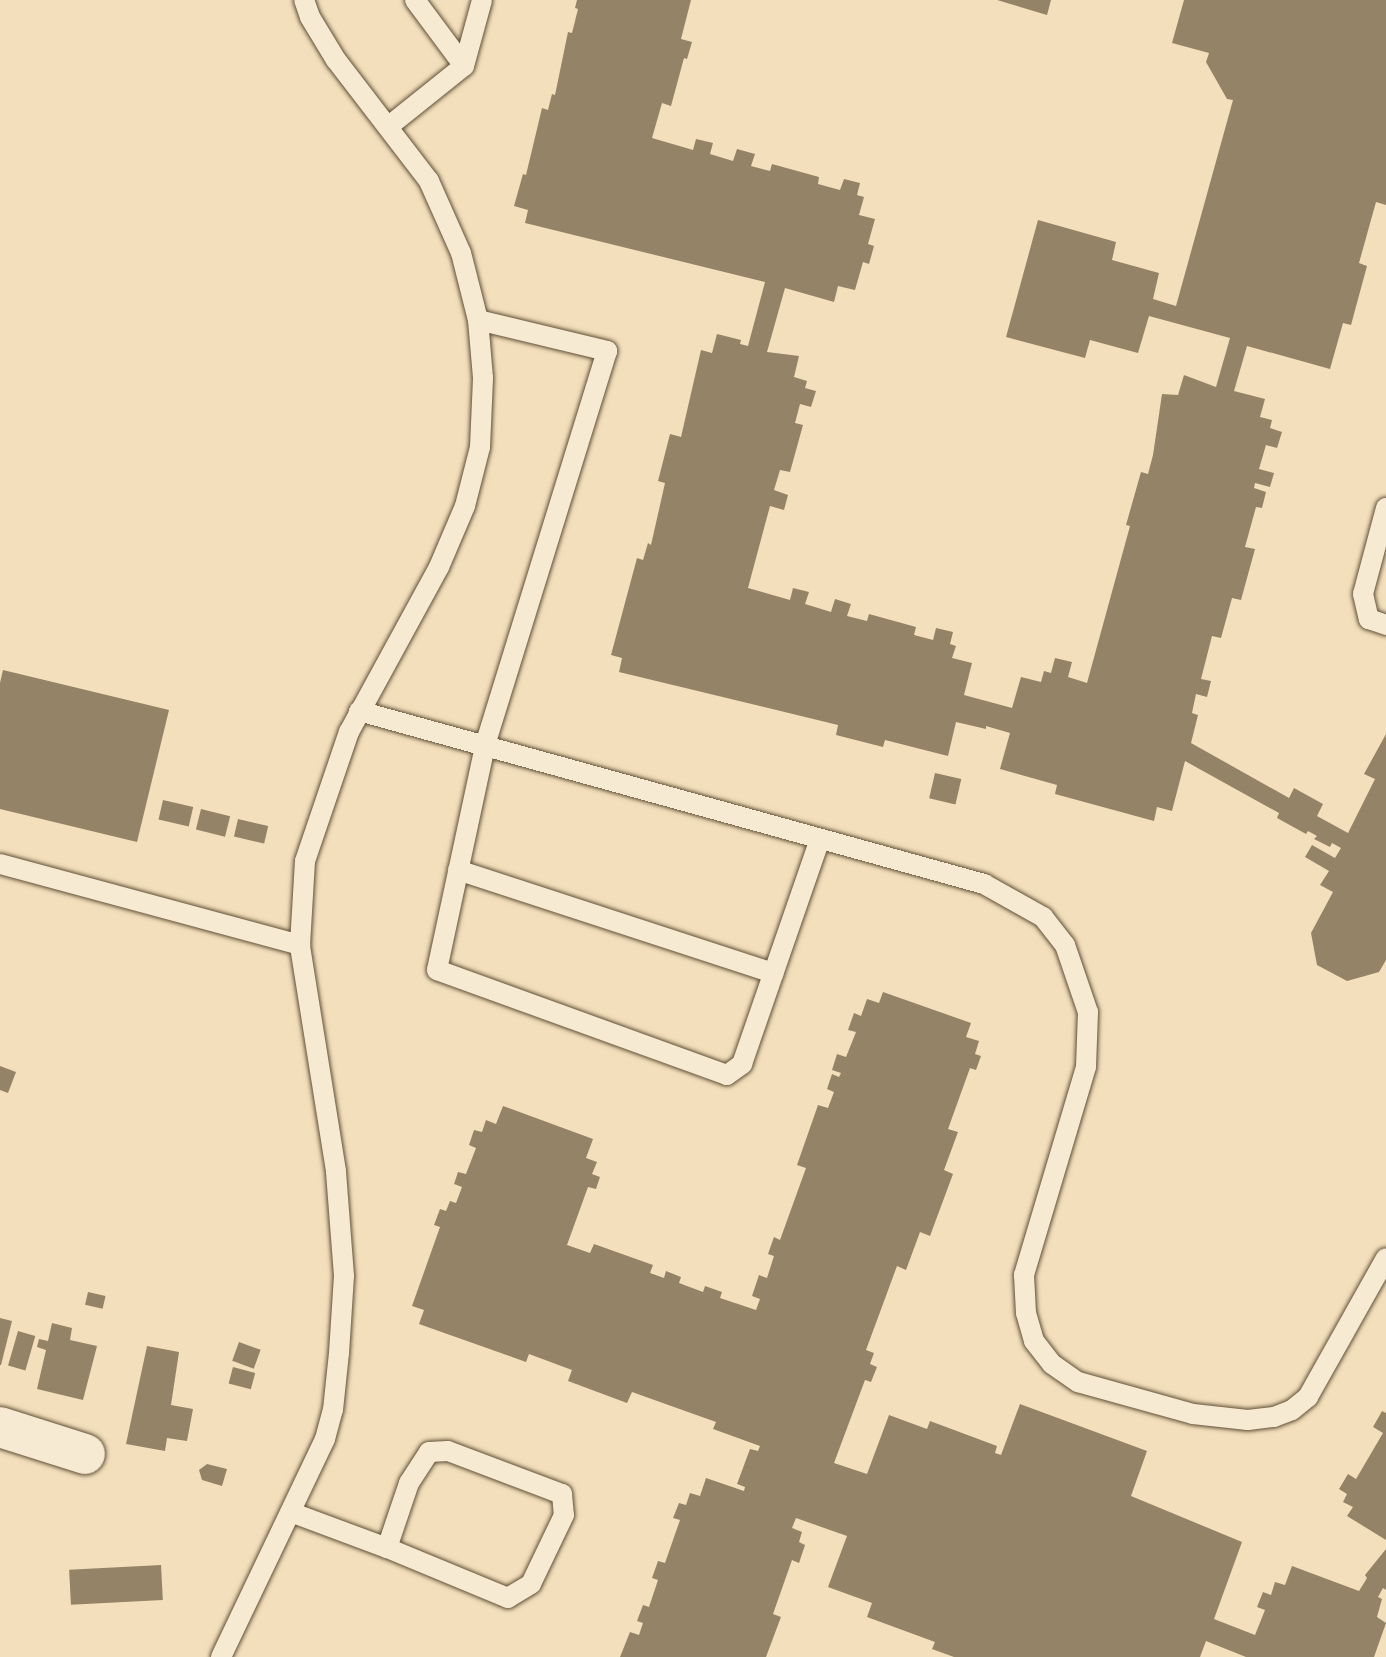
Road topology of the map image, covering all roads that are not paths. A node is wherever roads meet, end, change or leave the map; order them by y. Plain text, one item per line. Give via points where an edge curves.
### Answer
1 (304, 0) edge
2 (415, 0) edge
3 (482, 0) edge
4 (464, 66) junction
5 (389, 126) junction
6 (478, 320) junction
7 (1386, 508) edge
8 (1386, 625) edge
9 (359, 711) junction
10 (485, 746) junction
11 (820, 839) junction
12 (0, 864) edge
13 (458, 870) junction
14 (300, 945) junction
15 (774, 973) junction
16 (1386, 1258) edge
17 (0, 1427) edge
18 (85, 1454) dead end
19 (293, 1513) junction
20 (387, 1548) junction
21 (221, 1657) edge

1 - 5 lane via 336,60
2 - 4 lane
3 - 4 lane
4 - 5 lane
5 - 6 lane via 429,181 461,253
6 - 9 lane via 483,378 480,447 465,506 439,567
6 - 10 lane via 607,351
7 - 8 lane via 1363,594 1369,619
9 - 10 lane
9 - 14 lane via 305,861
10 - 11 lane
10 - 13 lane
11 - 15 lane
11 - 16 lane via 984,884 1043,917 1065,945 1088,1012 1086,1067 1024,1275 1034,1341 1052,1364 1078,1382 1193,1414 1274,1417 1308,1397
12 - 14 lane
13 - 15 lane
13 - 15 lane via 437,970 727,1075 742,1064
14 - 19 lane via 336,1171 344,1276 333,1410
17 - 18 street
19 - 20 lane
19 - 21 lane
20 - 20 lane via 508,1598 531,1584 564,1515 562,1494 448,1451 429,1452 409,1483

